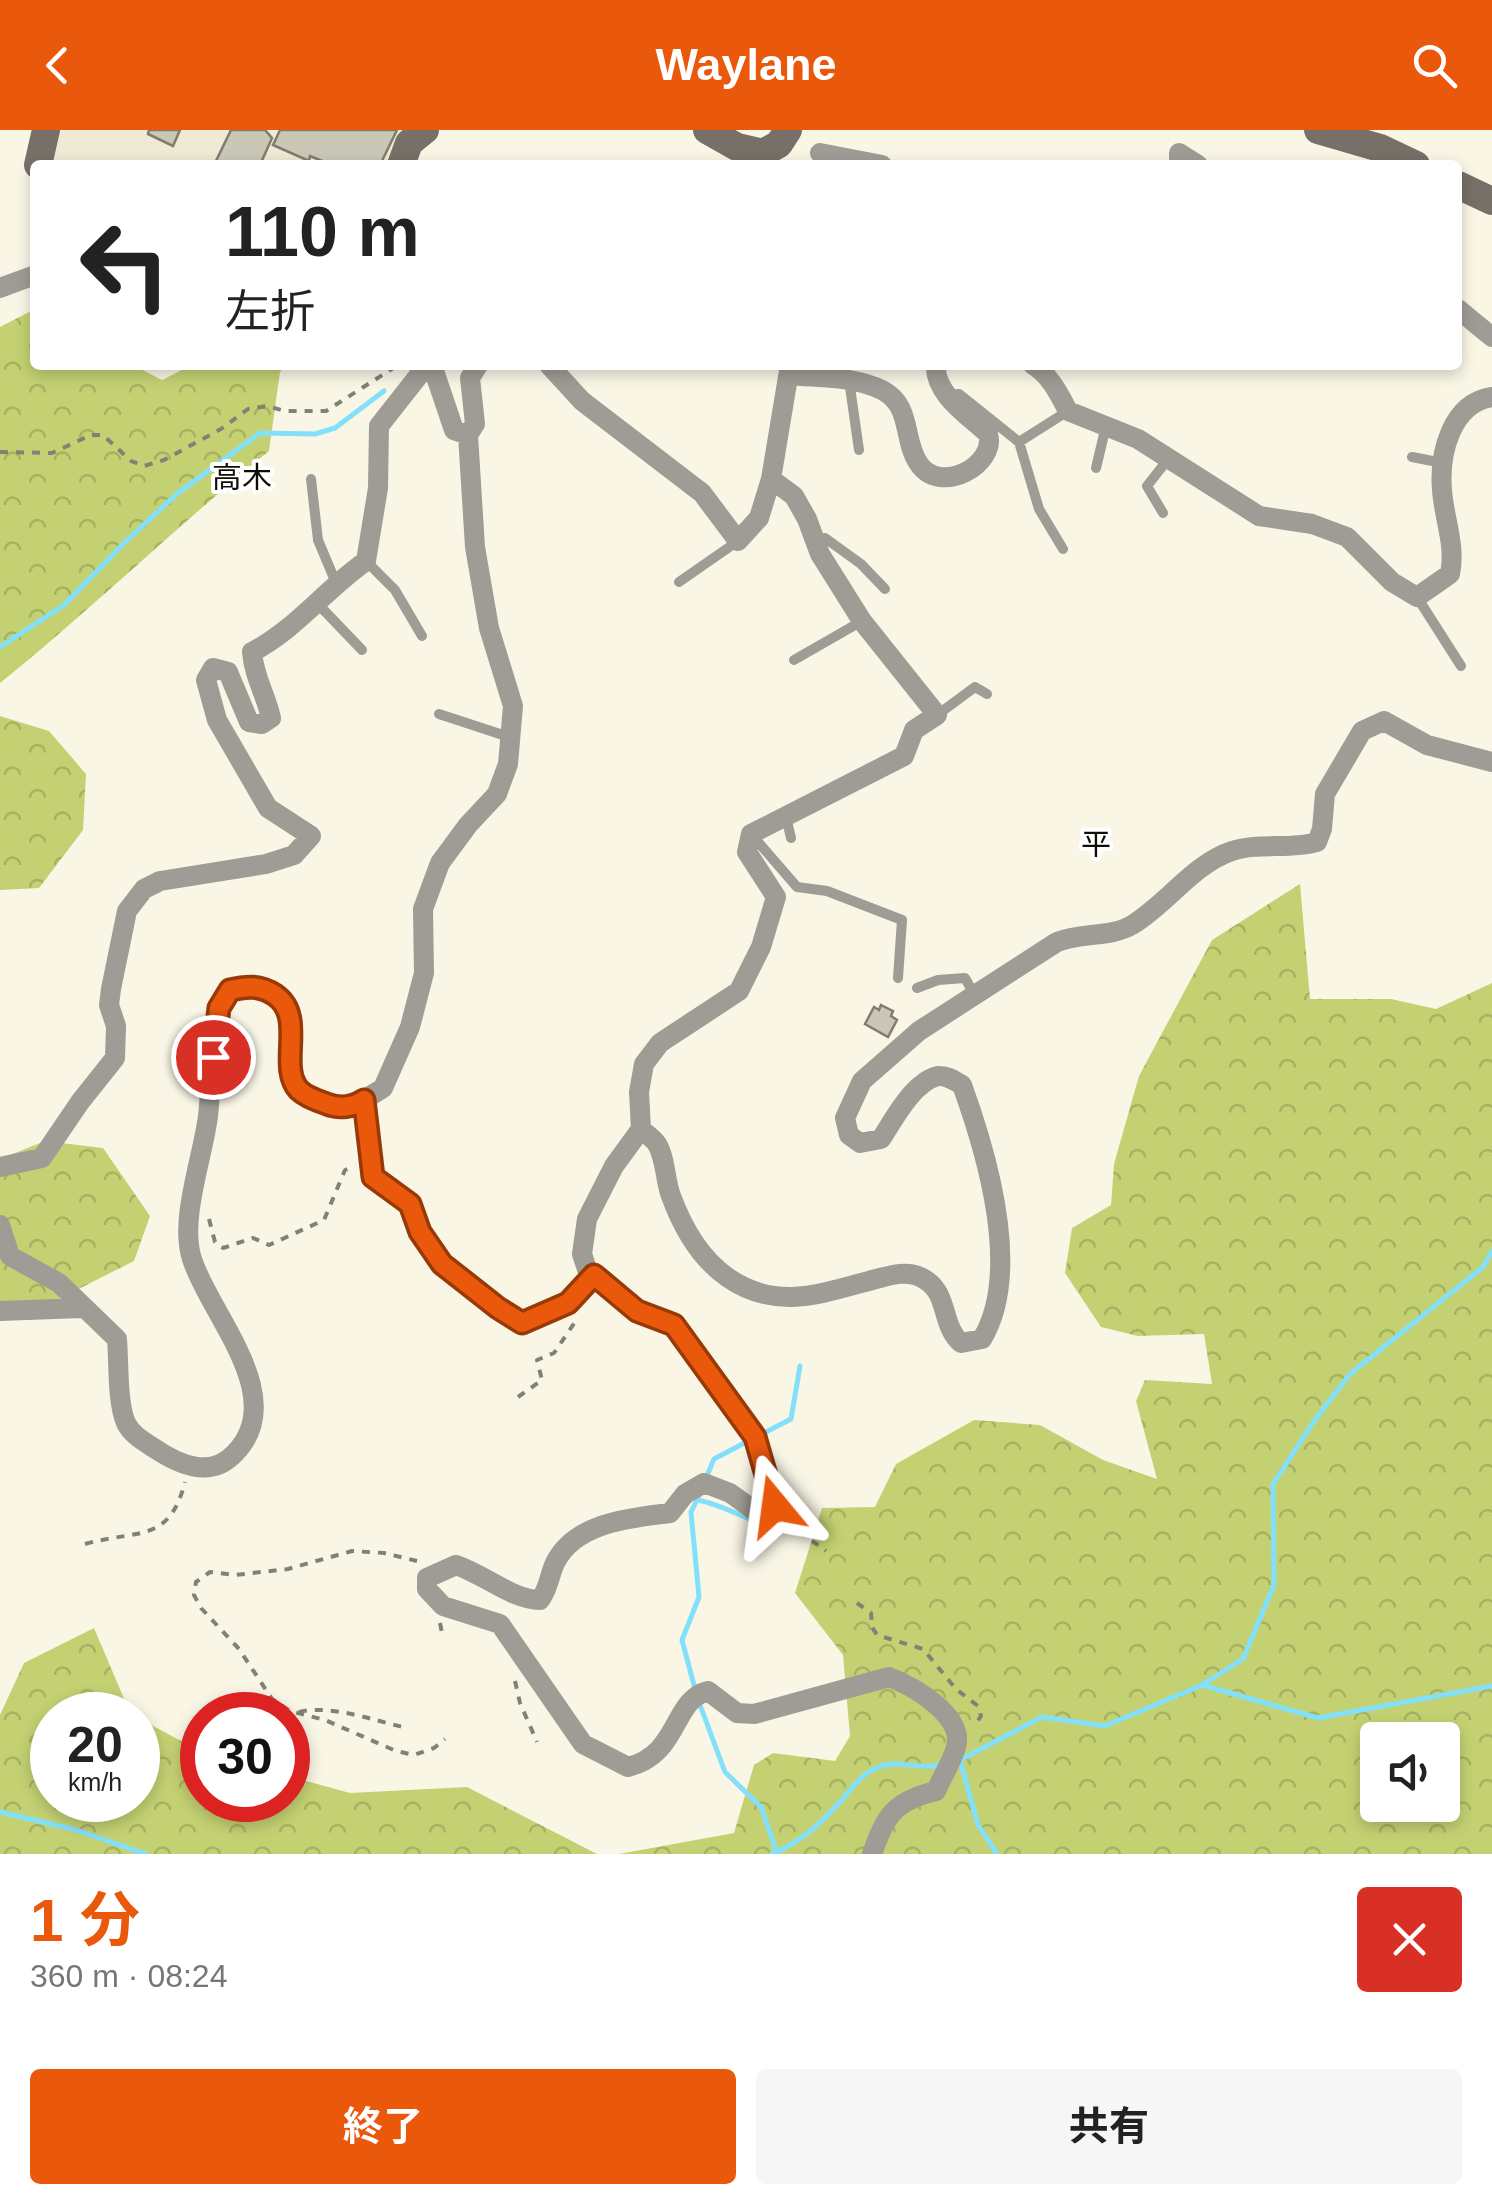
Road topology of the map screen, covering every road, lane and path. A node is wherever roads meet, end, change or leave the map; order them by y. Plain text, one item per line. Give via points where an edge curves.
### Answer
1 (46, 130) edge
2 (426, 130) edge
3 (707, 130) edge
4 (790, 130) edge
5 (1318, 130) edge
6 (820, 152) junction
7 (39, 160) edge
8 (403, 160) edge
9 (832, 160) edge
10 (858, 160) edge
11 (1405, 160) edge
12 (1462, 187) edge
13 (1492, 201) edge
14 (30, 278) edge
15 (0, 288) edge
16 (1462, 313) edge
17 (1492, 336) edge
18 (390, 370) edge
19 (426, 370) edge
20 (432, 370) edge
21 (475, 370) edge
22 (553, 370) edge
23 (790, 370) edge
24 (937, 370) edge
25 (1041, 370) edge
26 (849, 380) junction
27 (946, 395) junction
28 (1492, 397) edge
29 (1068, 412) junction
30 (1106, 426) junction
31 (468, 435) junction
32 (1019, 442) junction
33 (859, 450) dead end
34 (1439, 451) junction
35 (0, 452) edge
36 (1412, 457) dead end
37 (1169, 458) junction
38 (1096, 468) dead end
39 (311, 479) dead end
40 (771, 479) junction
41 (1162, 513) dead end
42 (738, 541) junction
43 (815, 541) junction
44 (1062, 549) dead end
45 (366, 561) junction
46 (679, 582) dead end
47 (336, 583) junction
48 (885, 589) dead end
49 (1416, 597) junction
50 (316, 602) junction
51 (862, 621) junction
52 (422, 636) dead end
53 (362, 650) dead end
54 (794, 660) dead end
55 (1460, 666) dead end
56 (987, 694) dead end
57 (439, 714) dead end
58 (937, 715) junction
59 (512, 738) junction
60 (1492, 762) edge
61 (794, 811) junction
62 (752, 834) junction
63 (791, 838) dead end
64 (898, 978) dead end
65 (917, 988) dead end
66 (974, 995) junction
67 (364, 1100) junction
68 (640, 1128) junction
69 (371, 1160) junction
70 (0, 1167) edge
71 (194, 1192) junction
72 (0, 1226) edge
73 (5, 1260) edge
74 (588, 1281) junction
75 (82, 1308) junction
76 (0, 1311) edge
77 (518, 1397) dead end
78 (190, 1466) junction
79 (766, 1513) junction
80 (85, 1544) dead end
81 (826, 1551) dead end
82 (446, 1568) junction
83 (857, 1603) dead end
84 (520, 1651) junction
85 (267, 1692) edge
86 (310, 1710) edge
87 (310, 1716) edge
88 (407, 1728) dead end
89 (445, 1739) dead end
90 (537, 1742) dead end
91 (957, 1747) junction
92 (872, 1854) edge

1 - 7 main road
2 - 8 main road via 408,143
3 - 4 main road via 763,153
4 - 6 street
5 - 11 main road
6 - 9 street
6 - 10 street
12 - 13 main road
14 - 15 street
16 - 17 street
18 - 35 path via 326,411 248,409 144,466 103,435 52,454
19 - 45 street via 379,426
20 - 31 street via 454,430
21 - 31 street via 475,424
22 - 42 street via 582,402 702,494
23 - 26 street
23 - 40 street
24 - 27 street
25 - 29 street
26 - 27 street via 897,400 916,460 947,480 969,469 991,443
26 - 33 lane
27 - 32 lane via 959,394
28 - 34 street via 1457,417
29 - 30 street
29 - 32 lane
30 - 37 street
30 - 38 lane
31 - 59 street via 474,547 512,706
32 - 44 lane via 1038,509
34 - 36 lane
34 - 49 street via 1454,556 1450,574
37 - 41 lane via 1148,486
37 - 49 street via 1258,516 1347,537
39 - 47 lane via 318,540
40 - 42 street via 759,518
40 - 43 street via 794,496
42 - 46 lane
43 - 48 lane via 826,538
43 - 51 street
45 - 47 street
45 - 52 lane via 395,590
47 - 50 street
49 - 55 lane
50 - 53 lane
50 - 70 street via 252,652 270,718 262,724 249,722 228,672 212,668 206,680 217,720 268,808 312,836 294,855 266,864 144,889 127,911 110,989 115,1058 42,1158
51 - 54 lane
51 - 58 street
56 - 58 lane via 974,687
57 - 59 lane
58 - 61 street via 914,730 904,756
59 - 67 street via 496,794 440,864 423,908 424,974 410,1028 383,1088
60 - 66 street via 1427,745 1384,721 1362,732 1325,794 1317,842 1234,850 1135,923 1057,942
61 - 62 street
61 - 63 lane
62 - 64 lane via 797,887 827,891 902,920
62 - 68 street via 747,852 776,897 762,946 739,991 660,1043 644,1064
65 - 66 lane via 964,978
66 - 68 street via 862,1082 846,1118 849,1134 871,1143 922,1085 938,1076 962,1086 1003,1263 993,1320 971,1344 953,1336 945,1303 915,1274 798,1299 764,1295 730,1280 708,1263 681,1220 657,1144
67 - 69 street
67 - 71 street via 332,1107 300,1092 292,1078 284,1001 249,985 230,990 219,1008
68 - 74 street via 587,1220 582,1254
69 - 71 path via 345,1170 324,1220 269,1245 252,1238 223,1248 215,1242 204,1200
69 - 74 street via 373,1177 410,1204 442,1264 522,1323 568,1303
71 - 78 street via 190,1257 238,1350 253,1411 251,1432 229,1459
72 - 73 street
73 - 75 street via 59,1284
74 - 77 path via 584,1308 554,1353 537,1360 542,1380
74 - 79 street via 674,1325 755,1437 775,1506
75 - 76 street
75 - 78 street via 117,1340 125,1421 135,1435
78 - 80 path via 170,1520 152,1531
79 - 81 path
79 - 82 street via 704,1483 670,1513 585,1532 556,1560 540,1600 524,1600 456,1565
82 - 84 street via 427,1578 434,1598 500,1624
82 - 85 path via 352,1550 288,1569 210,1572 196,1582 200,1608
83 - 91 path via 871,1613 877,1636 922,1649 978,1706 981,1716
84 - 90 path via 514,1674
84 - 91 street via 583,1744 628,1767 658,1751 696,1694 708,1691 737,1712 754,1714 889,1677 938,1705 954,1725
86 - 88 path
87 - 89 path via 396,1751 414,1754
91 - 92 street via 936,1791 910,1797 885,1818

